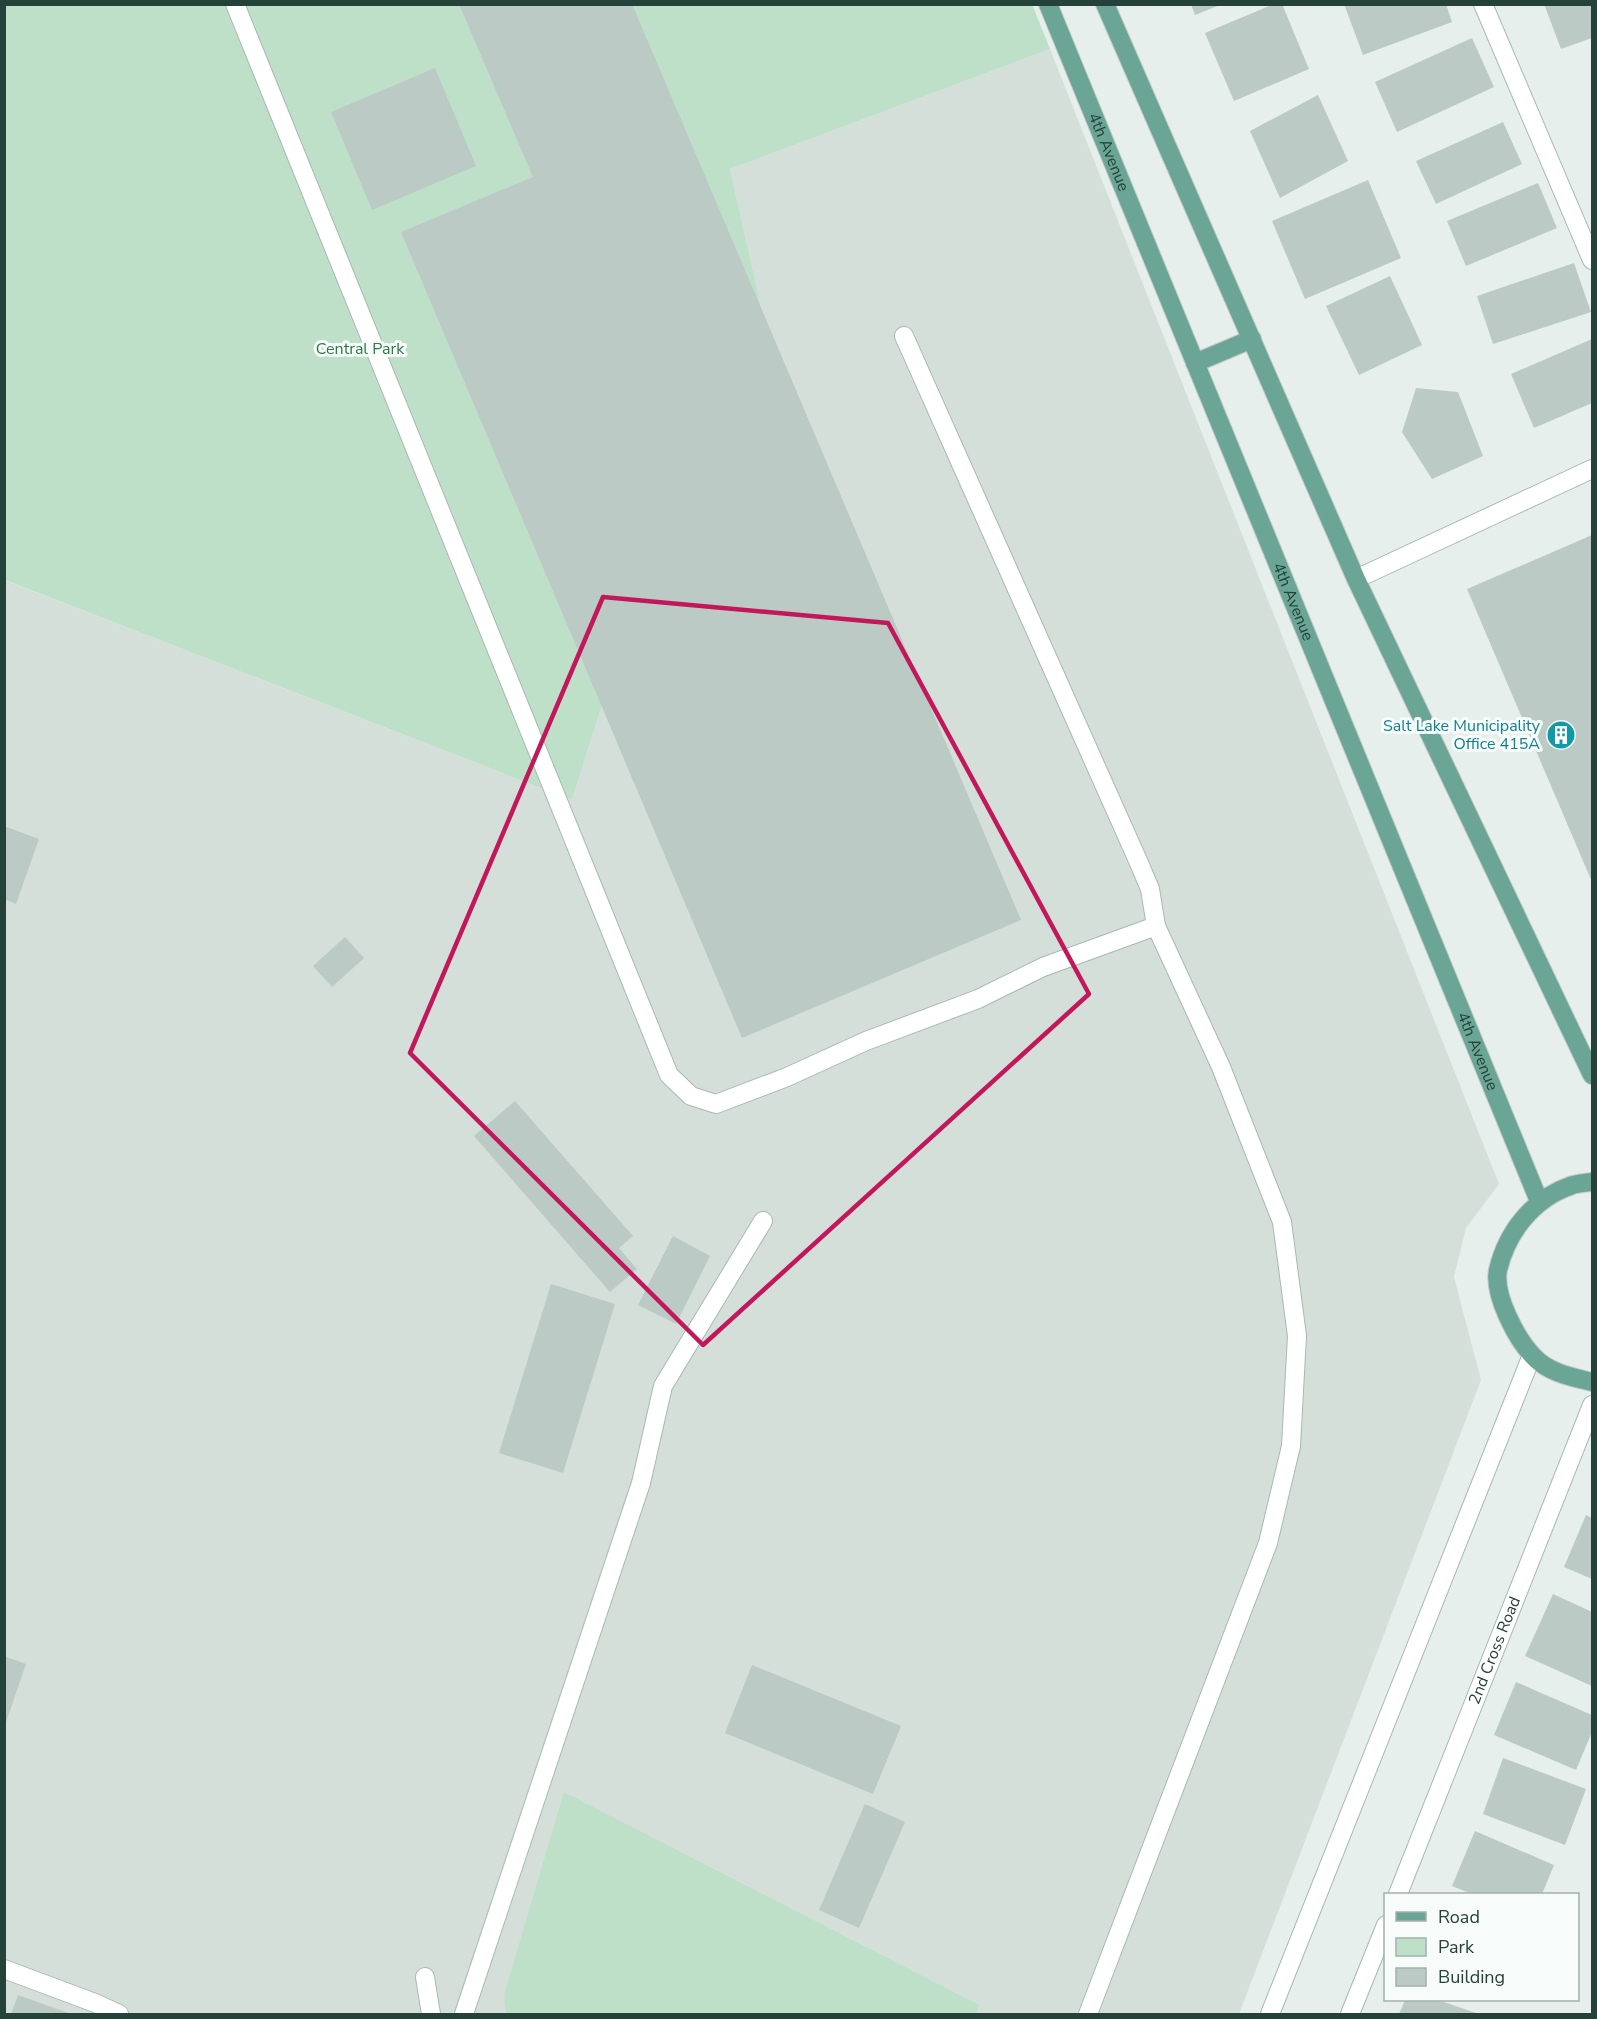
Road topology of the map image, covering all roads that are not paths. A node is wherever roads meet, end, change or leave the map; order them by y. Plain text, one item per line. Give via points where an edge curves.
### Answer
1 (235, 4) edge
2 (1048, 4) edge
3 (1105, 4) edge
4 (1483, 4) edge
5 (1593, 260) edge
6 (904, 336) dead end
7 (1252, 339) junction
8 (1195, 363) junction
9 (1593, 469) edge
10 (1356, 579) junction
11 (1156, 926) junction
12 (1593, 1075) edge
13 (1593, 1182) edge
14 (1539, 1201) junction
15 (763, 1221) dead end
16 (1532, 1354) junction
17 (1593, 1382) edge
18 (1593, 1405) edge
19 (1398, 1893) edge
20 (1384, 1930) edge
21 (4, 1969) edge
22 (425, 1977) dead end
23 (119, 2014) edge
24 (430, 2014) edge
25 (464, 2014) edge
26 (1088, 2014) edge
27 (1270, 2014) edge
28 (1350, 2014) edge

1 - 11 street via 669,1075 691,1096 716,1104 978,999 1043,967
2 - 8 main road, 4th Avenue
3 - 7 main road
4 - 5 street
6 - 11 street via 1139,863 1150,889
7 - 8 main road
7 - 10 main road
8 - 14 main road, 4th Avenue
9 - 10 street
10 - 12 main road
11 - 26 street via 1221,1067 1282,1222 1298,1336 1291,1446 1268,1543
13 - 14 main road via 1571,1185
14 - 16 main road via 1514,1229 1498,1271 1501,1297 1513,1330
15 - 25 street via 663,1386 640,1483
16 - 17 main road via 1560,1374
16 - 27 street
18 - 19 street, 2nd Cross Road
20 - 28 street
21 - 23 street
22 - 24 street

